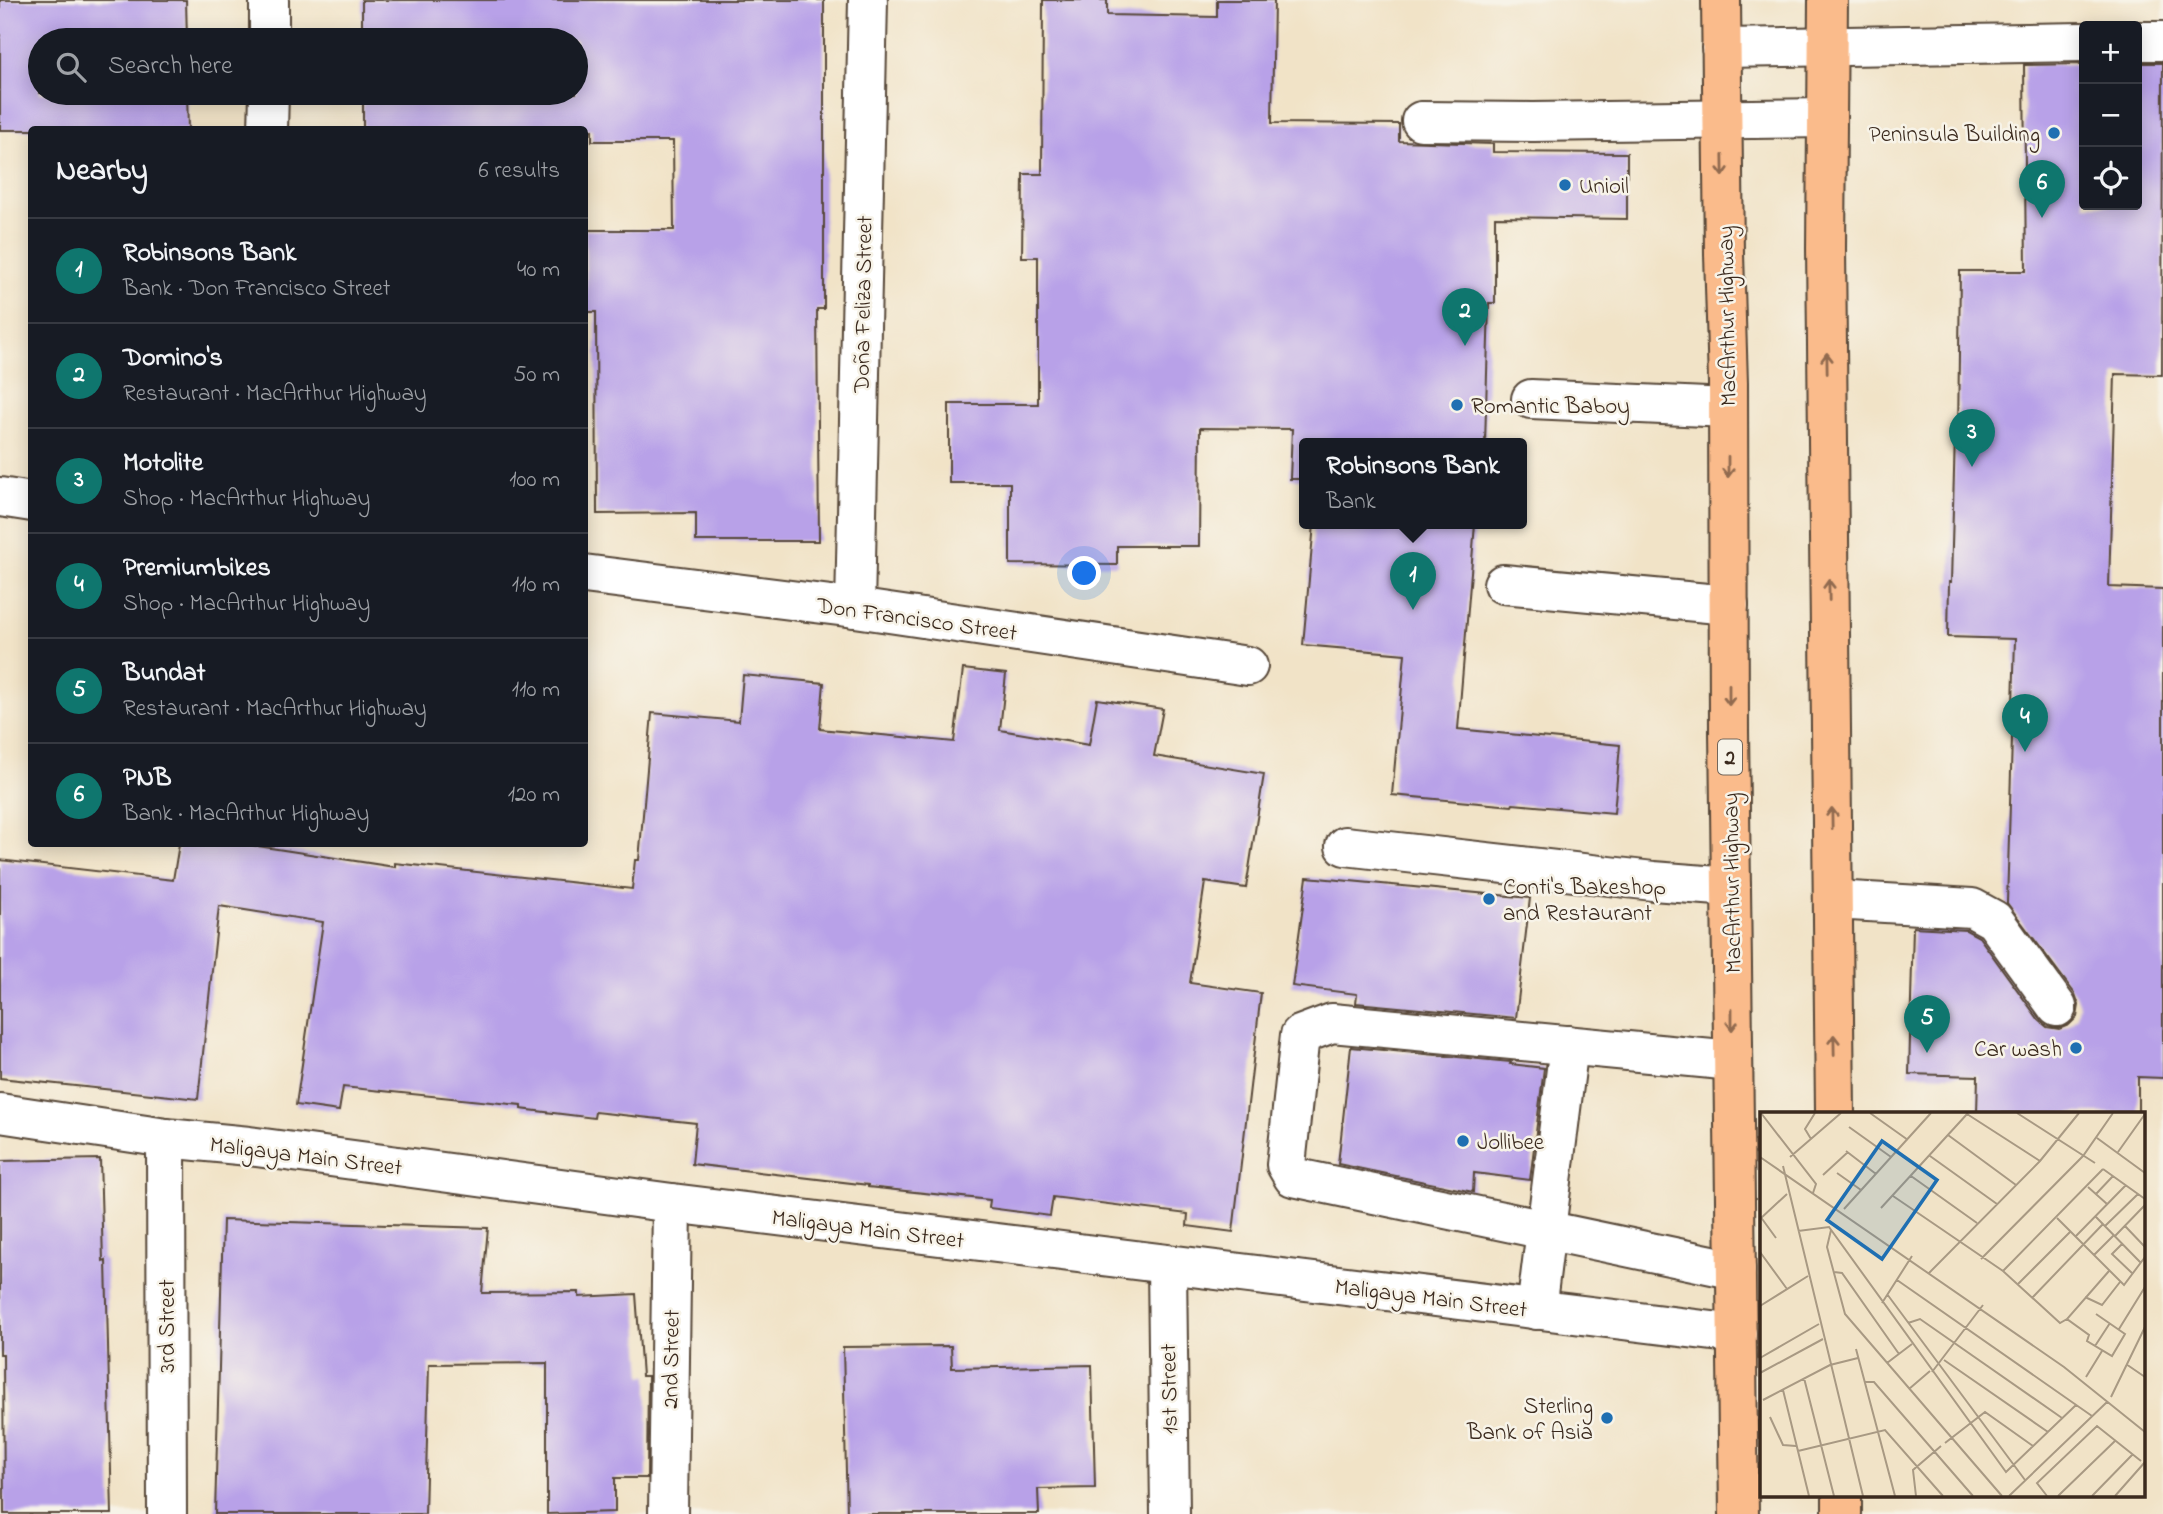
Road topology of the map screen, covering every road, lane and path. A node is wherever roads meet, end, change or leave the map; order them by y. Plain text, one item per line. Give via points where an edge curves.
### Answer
1 (269, 0) edge
2 (868, 0) edge
3 (1721, 0) edge
4 (1828, 0) edge
5 (269, 28) edge
6 (2142, 41) edge
7 (2163, 41) edge
8 (2079, 42) edge
9 (1828, 45) junction
10 (1721, 48) junction
11 (269, 105) edge
12 (1827, 118) junction
13 (1722, 120) junction
14 (1420, 121) dead end
15 (268, 126) edge
16 (1531, 399) dead end
17 (1728, 408) junction
18 (0, 497) edge
19 (28, 501) edge
20 (588, 575) edge
21 (1503, 584) dead end
22 (1729, 605) junction
23 (855, 608) junction
24 (1248, 666) dead end
25 (1345, 846) dead end
26 (1731, 887) junction
27 (1833, 900) junction
28 (2057, 1007) dead end
29 (1569, 1045) junction
30 (1733, 1061) junction
31 (1835, 1112) edge
32 (0, 1113) edge
33 (166, 1138) junction
34 (672, 1203) junction
35 (1546, 1230) junction
36 (1167, 1265) junction
37 (1736, 1270) junction
38 (1536, 1310) junction
39 (1737, 1334) junction
40 (1842, 1496) edge
41 (167, 1514) edge
42 (668, 1514) edge
43 (1170, 1514) edge
44 (1739, 1514) edge
45 (1842, 1514) edge

1 - 5 street
2 - 23 street, Doña Feliza Street
3 - 10 highway, MacArthur Highway / 2
4 - 9 highway
6 - 7 street
8 - 9 street
9 - 10 street
9 - 12 highway
10 - 13 highway, MacArthur Highway / 2
11 - 15 street
12 - 13 street
27 -> 12 highway
13 - 14 street
13 -> 17 highway, MacArthur Highway / 2
16 - 17 street
17 -> 22 highway, MacArthur Highway / 2
18 - 19 street
20 - 23 street, Don Francisco Street
21 - 22 street
22 -> 26 highway, MacArthur Highway / 2
23 - 24 street, Don Francisco Street
25 - 26 street
26 -> 30 highway, MacArthur Highway / 2
27 - 28 street via 1972,908 1994,920
31 -> 27 highway
29 - 30 street
29 - 35 street
29 - 35 street via 1332,1023 1300,1035 1286,1165 1293,1177
30 - 37 highway, MacArthur Highway / 2
32 - 33 street, Maligaya Main Street
33 - 34 street, Maligaya Main Street
33 - 41 street, 3rd Street
34 - 36 street, Maligaya Main Street
34 - 42 street, 2nd Street
35 - 37 street
35 - 38 street
36 - 38 street, Maligaya Main Street
36 - 43 street, 1st Street
37 - 39 highway, MacArthur Highway / 2
38 - 39 street, Maligaya Main Street
39 - 44 highway, MacArthur Highway / 2
40 - 45 highway

